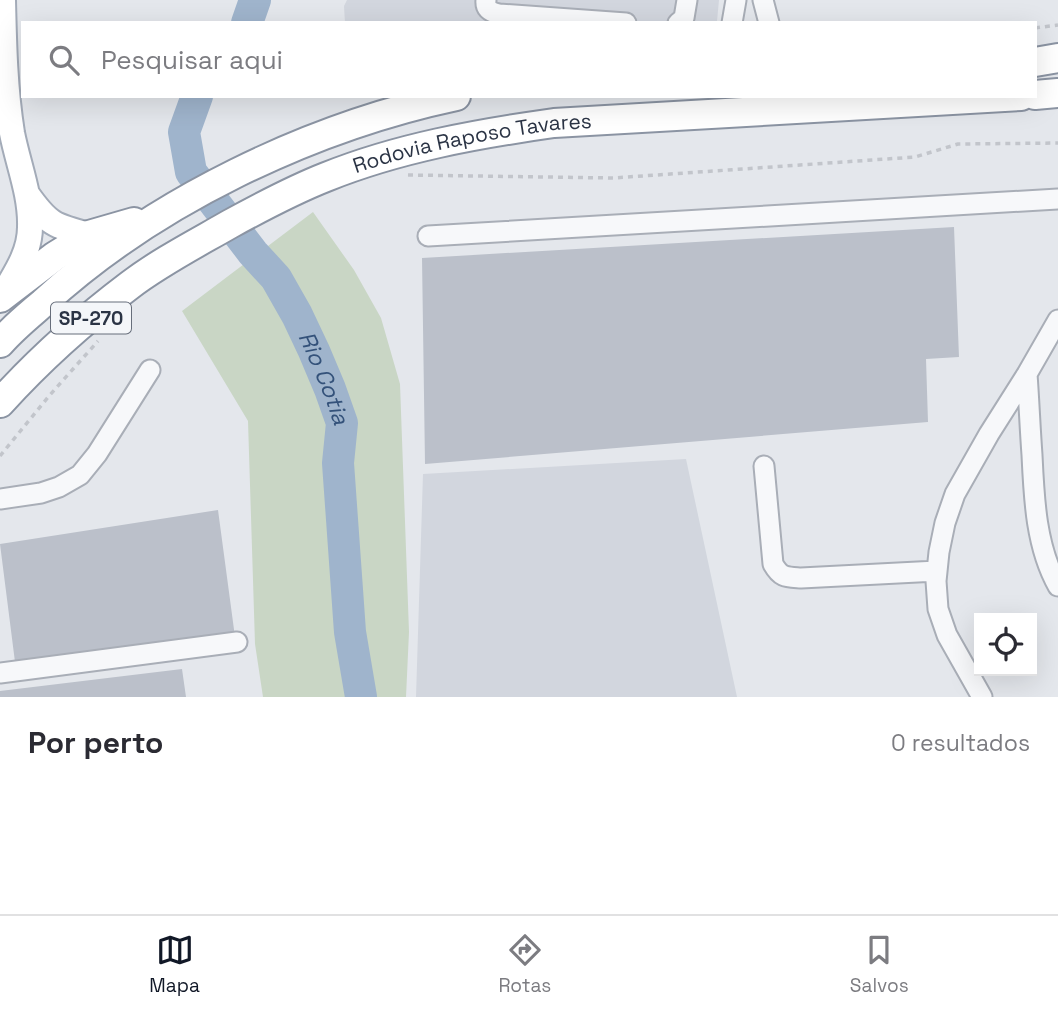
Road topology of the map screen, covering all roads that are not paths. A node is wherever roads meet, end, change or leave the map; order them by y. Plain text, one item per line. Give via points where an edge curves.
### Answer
1 (3, 0) edge
2 (486, 0) edge
3 (687, 0) edge
4 (736, 0) edge
5 (764, 0) edge
6 (598, 21) edge
7 (680, 21) edge
8 (732, 21) edge
9 (768, 21) edge
10 (1058, 58) edge
11 (1037, 62) edge
12 (1058, 93) edge
13 (1037, 95) edge
14 (447, 98) edge
15 (987, 98) edge
16 (27, 193) junction
17 (1058, 199) edge
18 (167, 212) junction
19 (89, 235) junction
20 (428, 236) dead end
21 (0, 298) edge
22 (1058, 320) edge
23 (0, 343) edge
24 (150, 370) dead end
25 (1027, 374) junction
26 (8, 394) edge
27 (0, 421) edge
28 (764, 466) dead end
29 (0, 499) edge
30 (937, 571) junction
31 (1058, 586) edge
32 (237, 642) dead end
33 (0, 673) edge
34 (982, 697) edge

1 - 16 main road via 9,116
2 - 6 street via 492,13
3 - 7 street
4 - 8 street
5 - 9 street
10 - 11 highway
12 - 13 highway
14 - 18 highway, Rodovia Raposo Tavares / SP-270 via 308,142 236,172
15 - 26 highway, Rodovia Raposo Tavares / SP-270 via 566,123 489,132 379,158 265,205 131,284
16 - 19 main road via 49,221
16 - 21 main road via 27,248
17 - 20 street
18 - 19 highway
18 - 23 highway, Rodovia Raposo Tavares / SP-270 via 114,244
19 - 21 highway
22 - 25 street
24 - 29 street via 80,475 41,493
25 - 30 street via 955,494
25 - 31 street via 1034,502 1042,547
26 - 27 street
28 - 30 street via 773,564 786,577
30 - 34 street via 938,609 947,635
32 - 33 street

